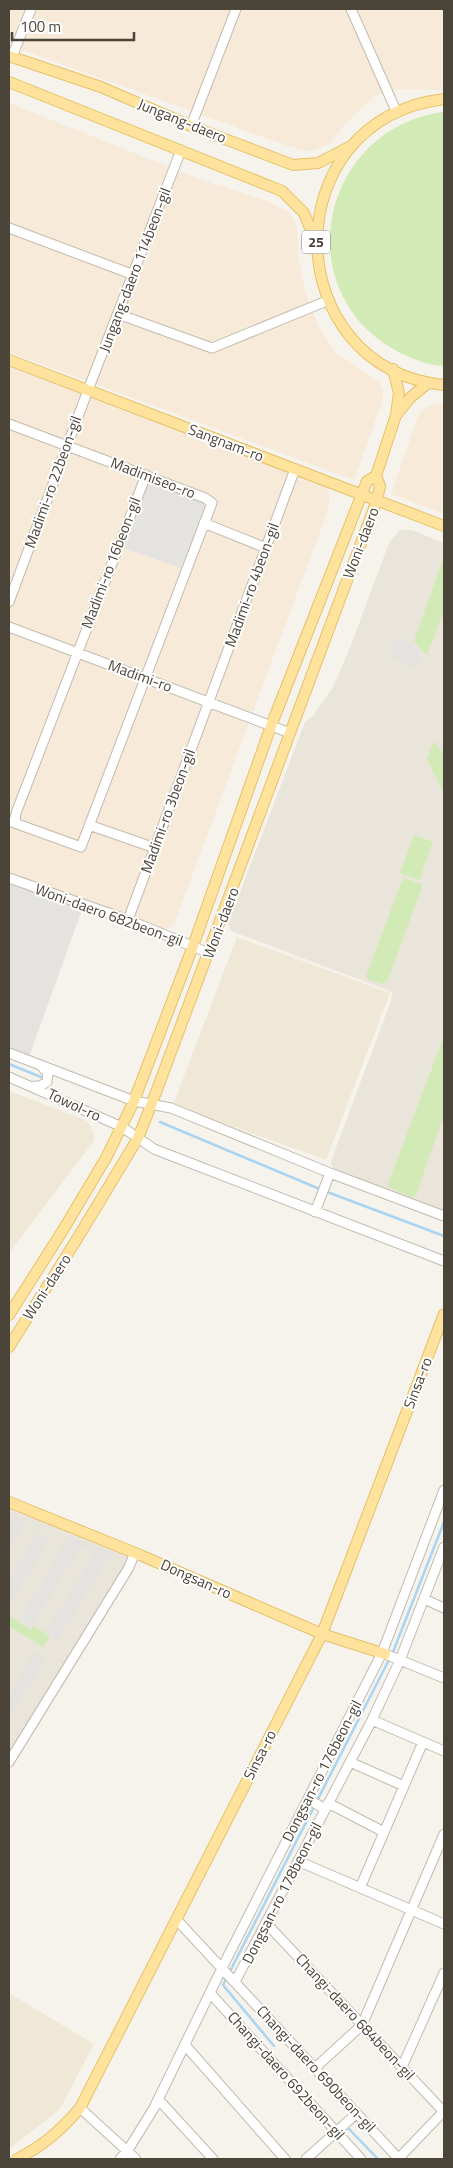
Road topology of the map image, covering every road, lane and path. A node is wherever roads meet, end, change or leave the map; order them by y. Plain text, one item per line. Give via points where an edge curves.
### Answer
1 (31, 9) edge
2 (236, 9) edge
3 (351, 9) edge
4 (11, 56) edge
5 (9, 82) edge
6 (444, 99) edge
7 (397, 112) junction
8 (191, 126) junction
9 (354, 145) junction
10 (181, 150) junction
11 (9, 228) edge
12 (316, 244) junction
13 (134, 275) junction
14 (329, 300) junction
15 (118, 314) junction
16 (9, 360) edge
17 (393, 369) junction
18 (428, 383) junction
19 (444, 385) edge
20 (88, 390) junction
21 (396, 415) junction
22 (9, 424) edge
23 (67, 445) junction
24 (296, 469) junction
25 (146, 475) junction
26 (376, 476) junction
27 (361, 494) junction
28 (377, 500) junction
29 (204, 523) junction
30 (444, 526) edge
31 (266, 548) junction
32 (9, 602) edge
33 (9, 627) edge
34 (77, 652) junction
35 (144, 677) junction
36 (209, 701) junction
37 (271, 726) junction
38 (290, 733) junction
39 (12, 822) edge
40 (88, 825) junction
41 (154, 848) junction
42 (9, 878) edge
43 (128, 920) junction
44 (193, 946) junction
45 (210, 952) junction
46 (9, 1053) edge
47 (42, 1066) junction
48 (9, 1076) edge
49 (32, 1086) junction
50 (134, 1101) junction
51 (152, 1103) junction
52 (122, 1127) junction
53 (138, 1138) junction
54 (330, 1173) junction
55 (315, 1212) junction
56 (444, 1216) edge
57 (444, 1261) edge
58 (444, 1314) edge
59 (9, 1315) edge
60 (9, 1347) edge
61 (444, 1490) edge
62 (9, 1502) edge
63 (439, 1516) edge
64 (444, 1547) edge
65 (135, 1553) junction
66 (424, 1599) junction
67 (444, 1608) edge
68 (322, 1634) junction
69 (384, 1653) junction
70 (398, 1659) junction
71 (444, 1678) edge
72 (372, 1720) junction
73 (423, 1742) junction
74 (444, 1751) edge
75 (9, 1762) edge
76 (350, 1762) junction
77 (404, 1786) junction
78 (310, 1800) junction
79 (325, 1806) junction
80 (384, 1832) junction
81 (444, 1834) edge
82 (298, 1861) junction
83 (360, 1888) junction
84 (412, 1910) junction
85 (176, 1919) junction
86 (266, 1923) junction
87 (444, 1924) edge
88 (224, 1970) junction
89 (444, 1972) edge
90 (234, 1981) junction
91 (210, 1993) junction
92 (362, 2025) junction
93 (185, 2045) junction
94 (402, 2067) junction
95 (315, 2068) junction
96 (158, 2100) junction
97 (80, 2108) junction
98 (444, 2111) edge
99 (356, 2114) junction
100 (337, 2133) junction
101 (128, 2150) junction
102 (17, 2159) edge
103 (120, 2159) edge
104 (136, 2159) edge
105 (213, 2159) edge
106 (285, 2159) edge
107 (306, 2159) edge
108 (361, 2159) edge
109 (399, 2159) edge

1 - 4 street
2 - 8 street
3 - 7 street
4 - 8 main road, Jungang-daero via 101,87
5 - 10 main road, Jungang-daero
6 - 7 main road, 25
7 - 9 main road, 25 via 374,126
8 - 9 main road, Jungang-daero via 293,165 318,163
9 - 12 main road, 25 via 340,162 326,191 319,212
10 - 12 main road, Jungang-daero via 282,190 304,213
10 - 13 street, Jungang-daero 114beon-gil
11 - 13 street
12 - 14 main road, 25 via 320,273
13 - 15 street, Jungang-daero 114beon-gil
14 - 15 street via 212,348
14 - 17 main road, 25 via 355,340
15 - 20 street, Jungang-daero 114beon-gil
16 - 20 main road, Sangnam-ro
17 - 18 main road, 25
17 - 21 main road, Woni-daero via 399,393
18 - 19 main road, 25
18 - 21 main road, Woni-daero
20 - 23 street, Madimi-ro 22beon-gil
20 - 24 main road, Sangnam-ro
21 - 26 main road, Woni-daero
22 - 23 street, Madimiseo-ro
23 - 25 street, Madimiseo-ro
23 - 32 street, Madimi-ro 22beon-gil
24 - 27 main road, Sangnam-ro
24 - 31 street, Madimi-ro 4beon-gil
25 - 29 street, Madimiseo-ro via 212,503
25 - 34 street, Madimi-ro 16beon-gil
26 - 27 main road, Woni-daero via 367,481
26 - 28 main road, Woni-daero via 380,486
27 - 28 main road, Sangnam-ro
27 - 37 main road, Woni-daero
28 - 30 main road, Sangnam-ro
28 - 38 main road, Woni-daero
29 - 31 street
29 - 35 street
31 - 36 street, Madimi-ro 4beon-gil
33 - 34 street, Madimi-ro
34 - 35 street, Madimi-ro
34 - 39 street, Madimi-ro 16beon-gil
35 - 36 street, Madimi-ro
35 - 40 street
36 - 37 street, Madimi-ro
36 - 41 street, Madimi-ro 3beon-gil
37 - 38 street, Madimi-ro
37 - 44 main road, Woni-daero
38 - 45 main road, Woni-daero
39 - 40 street via 81,848
40 - 41 street
41 - 43 street, Madimi-ro 3beon-gil
42 - 43 street, Woni-daero 682beon-gil
43 - 44 street, Woni-daero 682beon-gil
44 - 45 street, Woni-daero 682beon-gil
44 - 50 main road, Woni-daero
45 - 51 main road, Woni-daero
46 - 47 street, Towol-ro
47 - 49 street via 48,1073 47,1082
47 - 50 street, Towol-ro
48 - 49 street, Towol-ro
49 - 52 street, Towol-ro
50 - 51 street, Towol-ro
50 - 52 main road, Woni-daero
51 - 53 main road, Woni-daero
51 - 54 street, Towol-ro
52 - 53 street, Towol-ro
52 - 59 main road, Woni-daero
53 - 55 street, Towol-ro via 154,1149
53 - 60 main road, Woni-daero
54 - 55 street
54 - 56 street, Towol-ro
55 - 57 street, Towol-ro
58 - 68 main road, Sinsa-ro
61 - 63 street, Dongsan-ro 176beon-gil
62 - 65 main road, Dongsan-ro
63 - 69 street, Dongsan-ro 176beon-gil
64 - 66 street, Dongsan-ro 178beon-gil
65 - 68 main road, Dongsan-ro
65 - 75 street via 128,1570
66 - 67 street
66 - 70 street, Dongsan-ro 178beon-gil
68 - 69 main road, Dongsan-ro
68 - 85 main road, Sinsa-ro
69 - 70 street
69 - 78 street, Dongsan-ro 176beon-gil
70 - 71 street
70 - 72 street, Dongsan-ro 178beon-gil
72 - 73 street
72 - 76 street, Dongsan-ro 178beon-gil
73 - 74 street
73 - 77 street
76 - 77 street
76 - 79 street, Dongsan-ro 178beon-gil
77 - 80 street
78 - 79 street
78 - 88 street, Dongsan-ro 176beon-gil
79 - 80 street
79 - 82 street, Dongsan-ro 178beon-gil
80 - 83 street
81 - 84 street
82 - 83 street
82 - 86 street, Dongsan-ro 178beon-gil
83 - 84 street
84 - 87 street
84 - 92 street
85 - 88 street
85 - 97 main road, Sinsa-ro
86 - 90 street, Dongsan-ro 178beon-gil
86 - 92 street, Changi-daero 684beon-gil
88 - 90 street, Changi-daero 690beon-gil
88 - 91 street, Dongsan-ro 176beon-gil
89 - 94 street
90 - 95 street, Changi-daero 690beon-gil
91 - 93 street, Dongsan-ro 176beon-gil
91 - 100 street, Changi-daero 692beon-gil
92 - 94 street, Changi-daero 684beon-gil
92 - 95 street
93 - 96 street, Dongsan-ro 176beon-gil
93 - 106 street
94 - 98 street, Changi-daero 684beon-gil
95 - 99 street, Changi-daero 690beon-gil
96 - 101 street, Dongsan-ro 176beon-gil
96 - 105 street
97 - 101 street
97 - 102 main road, Sinsa-ro via 54,2136
98 - 109 street
99 - 100 street
99 - 109 street, Changi-daero 690beon-gil
100 - 107 street
100 - 108 street, Changi-daero 692beon-gil
101 - 103 street, Dongsan-ro 176beon-gil
101 - 104 street

